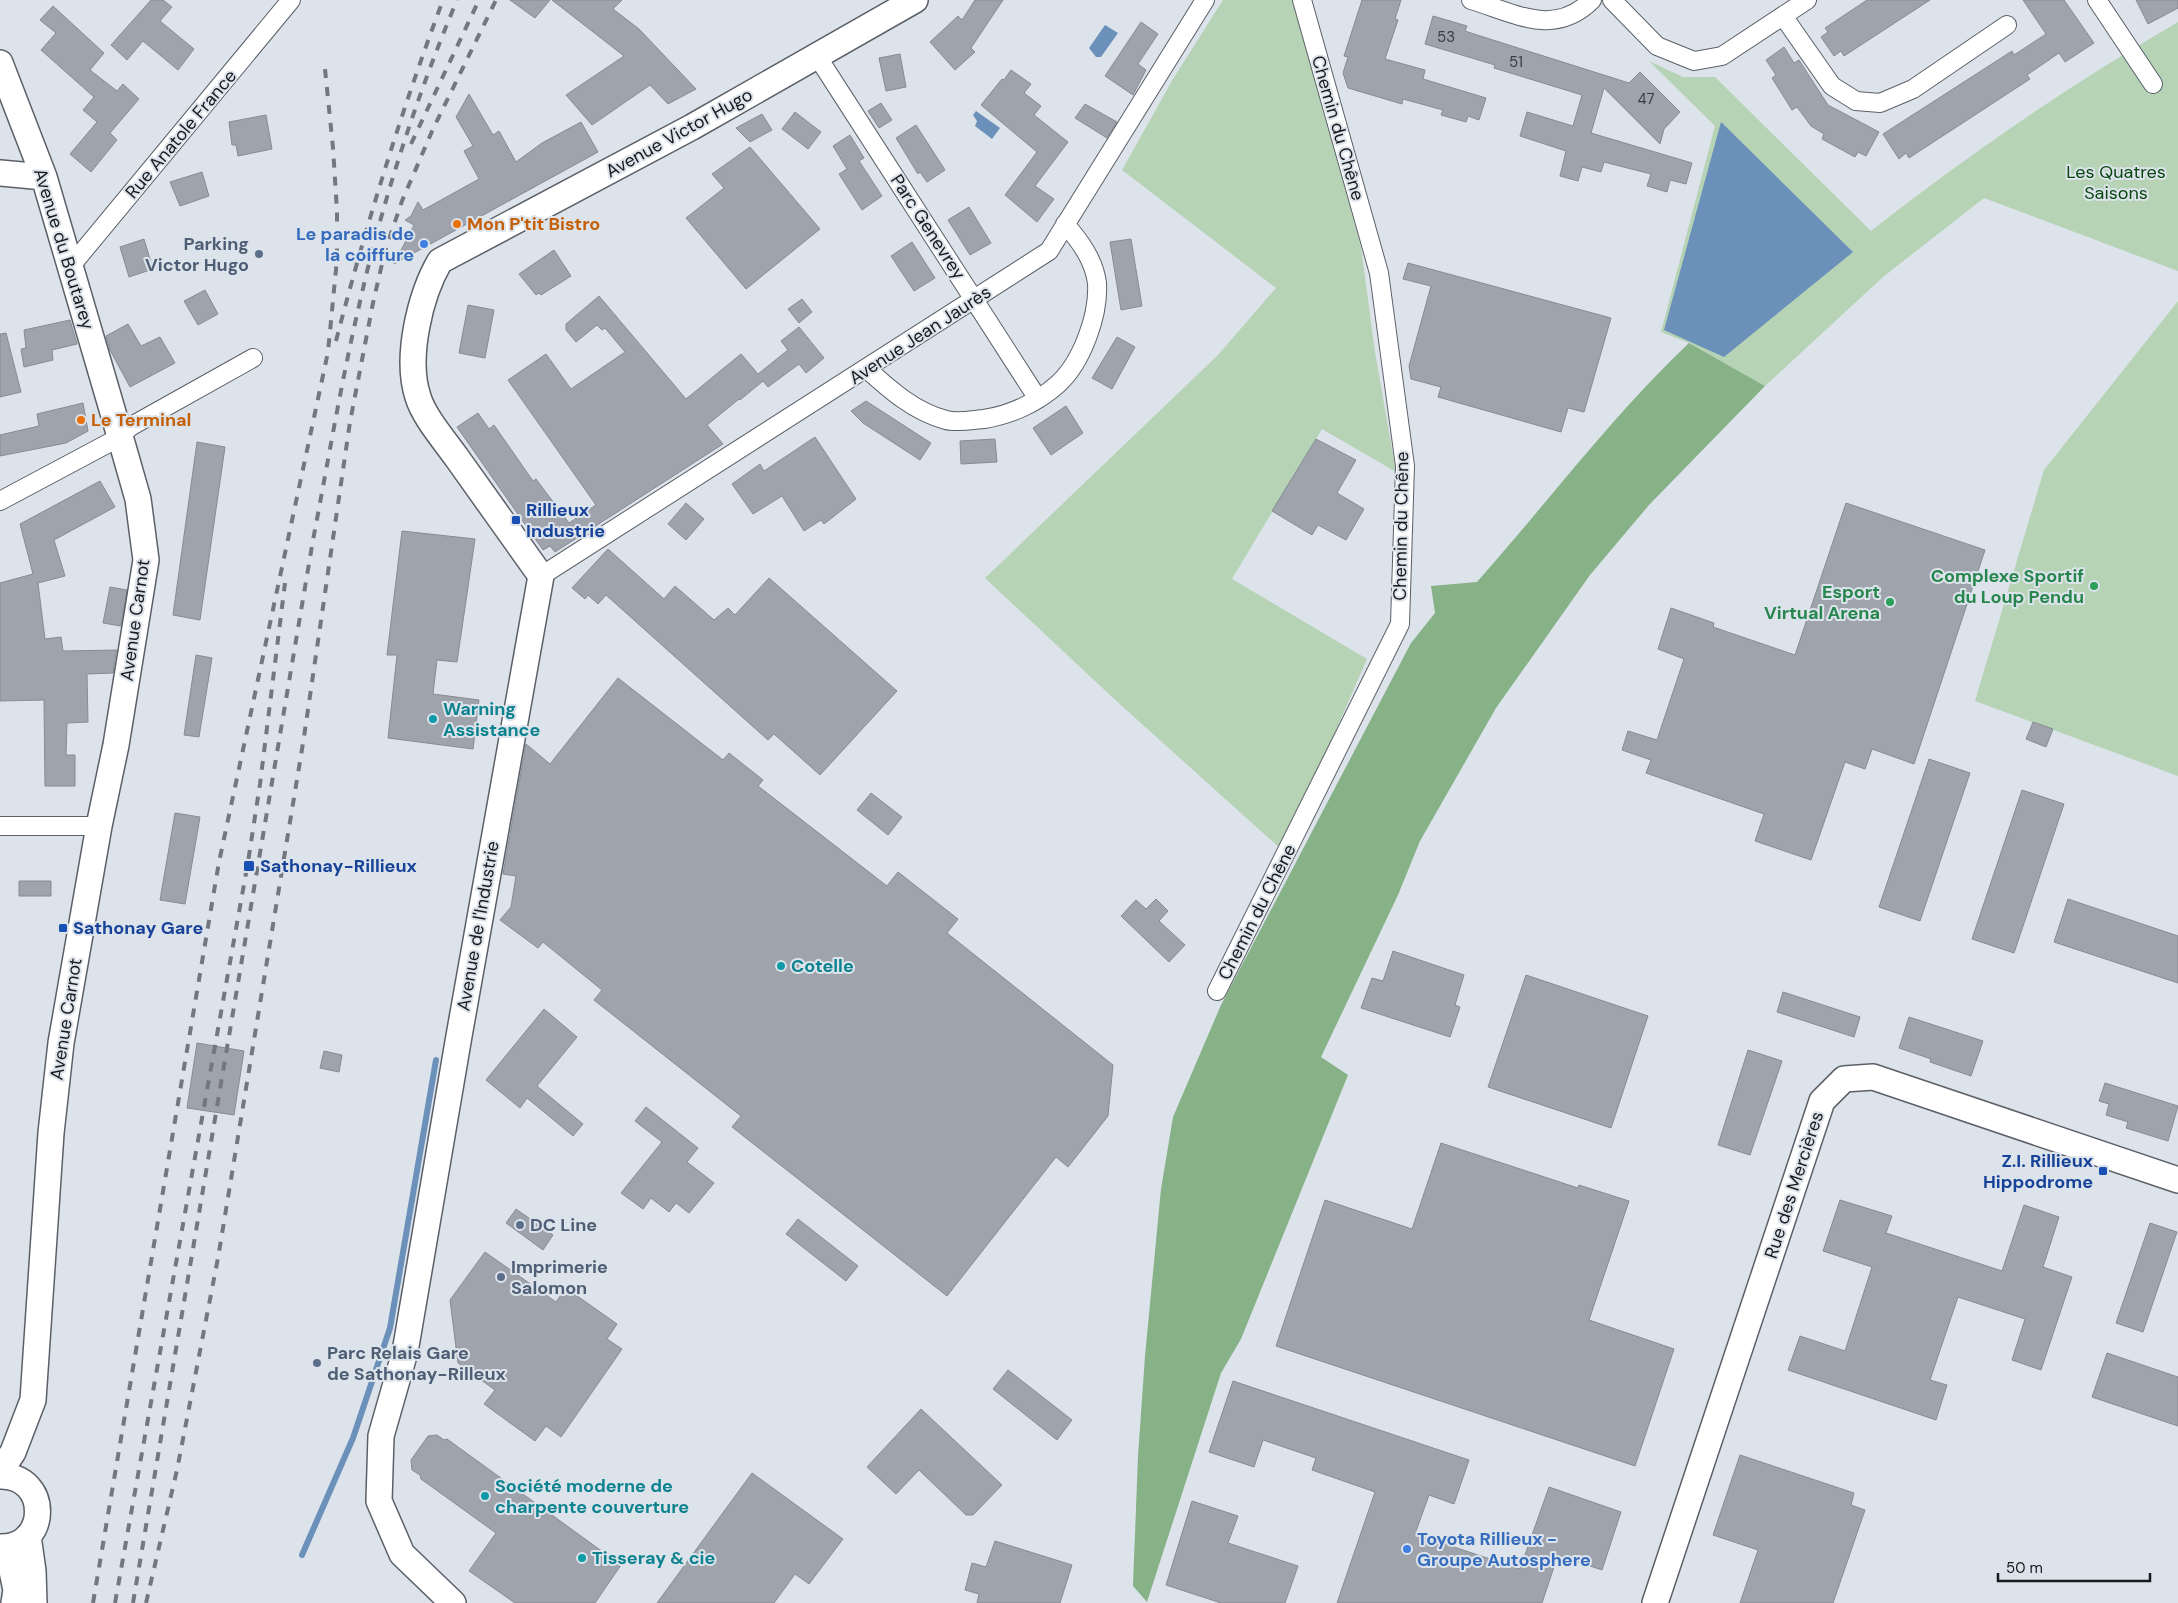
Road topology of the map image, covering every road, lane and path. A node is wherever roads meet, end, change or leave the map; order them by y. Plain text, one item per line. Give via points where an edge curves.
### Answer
1 (291, 0) edge
2 (915, 0) edge
3 (1205, 0) edge
4 (1302, 0) edge
5 (1471, 0) edge
6 (1592, 0) edge
7 (1612, 0) edge
8 (1807, 0) edge
9 (2097, 0) edge
10 (1783, 16) junction
11 (2007, 25) dead end
12 (817, 56) junction
13 (0, 63) edge
14 (2152, 84) dead end
15 (0, 173) edge
16 (44, 177) junction
17 (1065, 224) junction
18 (70, 267) junction
19 (976, 298) junction
20 (253, 358) dead end
21 (867, 369) junction
22 (1038, 398) junction
23 (120, 437) junction
24 (0, 501) edge
25 (540, 576) junction
26 (0, 826) edge
27 (99, 826) junction
28 (1217, 991) dead end
29 (2178, 1180) edge
30 (7, 1476) edge
31 (12, 1543) edge
32 (14, 1603) edge
33 (34, 1603) edge
34 (453, 1603) edge
35 (1655, 1603) edge

1 - 18 street, Rue Anatole France
2 - 12 street, Avenue Victor Hugo
3 - 17 street, Avenue Jean Jaurès
4 - 28 street, Chemin du Chêne via 1379,273 1405,466 1400,624
5 - 6 street via 1540,21 1554,22 1569,18
7 - 10 street via 1657,46 1694,61 1722,56
8 - 10 street
9 - 14 street
10 - 11 street via 1832,86 1856,101 1880,103 1914,89
12 - 19 street, Parc Genevrey
12 - 25 street, Avenue Victor Hugo via 692,127 440,261 430,278 412,363 418,397 437,430
13 - 16 street, Avenue du Boutarey
15 - 16 street
16 - 18 street, Avenue du Boutarey
17 - 19 street, Avenue Jean Jaurès via 1049,251
17 - 22 street via 1081,242 1091,261 1097,282 1096,306 1091,329 1071,368 1059,383
18 - 23 street, Avenue du Boutarey
19 - 21 street, Avenue Jean Jaurès
19 - 22 street, Parc Genevrey
20 - 23 street via 144,418
21 - 22 street via 906,402 948,421 998,417
21 - 25 street, Avenue Jean Jaurès
23 - 24 street
23 - 27 street, Avenue Carnot via 138,499 146,560 116,746
25 - 34 street, Avenue de l'Industrie via 405,1352 381,1436 379,1501 382,1510 402,1554
26 - 27 street
27 - 30 street, Avenue Carnot via 61,1044 50,1142 33,1400
29 - 35 street, Rue des Mercières via 1873,1077 1844,1079 1822,1101
30 - 31 street via 30,1488 38,1507 34,1528
31 - 32 street
31 - 33 street via 34,1571

